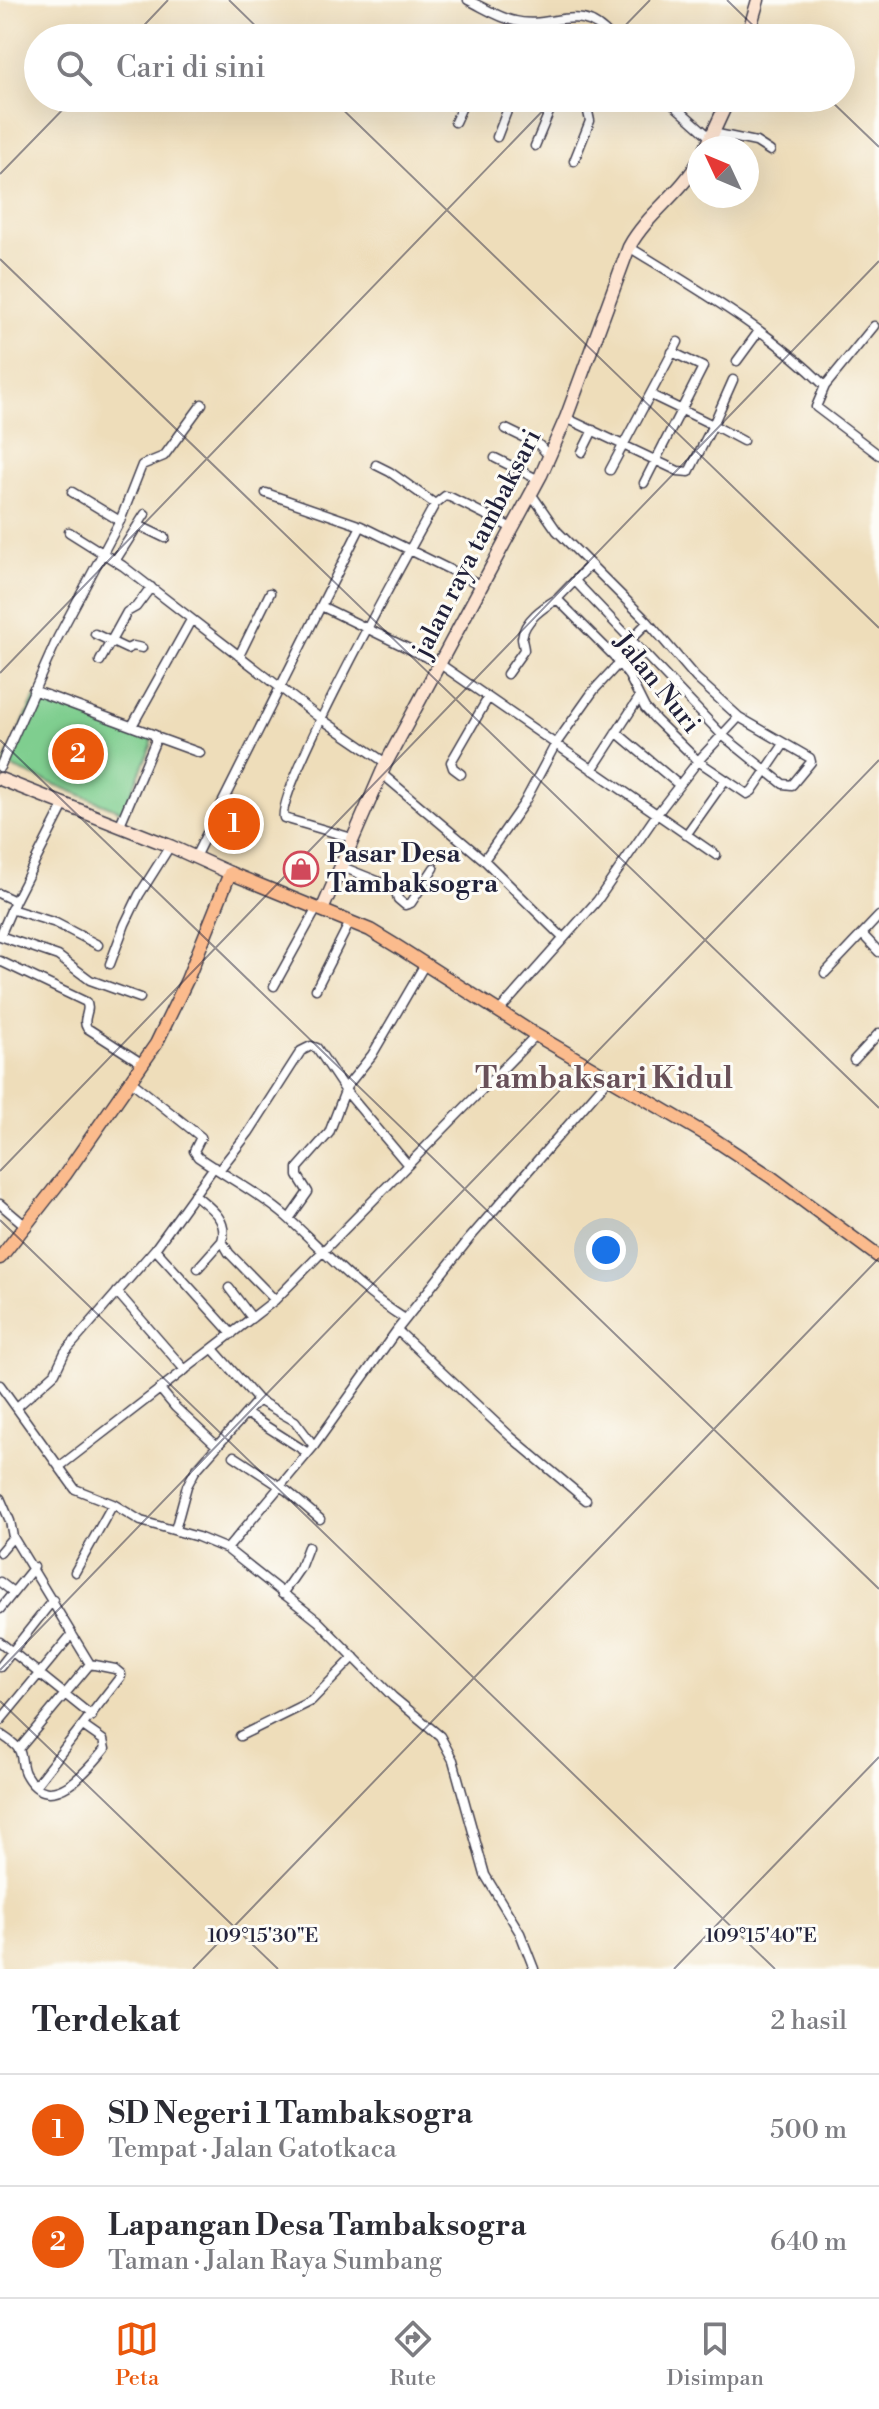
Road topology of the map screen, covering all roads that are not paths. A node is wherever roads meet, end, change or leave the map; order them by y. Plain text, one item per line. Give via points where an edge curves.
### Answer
1 (468, 0) edge
2 (758, 0) edge
3 (597, 24) edge
4 (751, 24) edge
5 (460, 112) edge
6 (507, 112) edge
7 (549, 112) edge
8 (588, 112) edge
9 (681, 112) edge
10 (723, 112) edge
11 (455, 122) dead end
12 (706, 136) edge
13 (712, 136) edge
14 (497, 137) dead end
15 (759, 144) edge
16 (535, 146) dead end
17 (770, 151) dead end
18 (574, 161) dead end
19 (687, 180) edge
20 (629, 247) junction
21 (874, 326) dead end
22 (759, 331) junction
23 (678, 342) dead end
24 (672, 352) junction
25 (737, 361) dead end
26 (733, 380) dead end
27 (825, 386) junction
28 (651, 395) junction
29 (202, 404) dead end
30 (681, 410) junction
31 (566, 418) junction
32 (713, 425) junction
33 (506, 429) dead end
34 (593, 430) junction
35 (743, 441) dead end
36 (624, 444) junction
37 (582, 452) dead end
38 (879, 455) edge
39 (549, 456) junction
40 (495, 458) dead end
41 (656, 459) junction
42 (376, 465) dead end
43 (610, 470) dead end
44 (539, 480) junction
45 (644, 483) dead end
46 (72, 492) dead end
47 (266, 493) dead end
48 (532, 495) junction
49 (435, 504) junction
50 (145, 514) dead end
51 (120, 521) junction
52 (138, 525) junction
53 (361, 526) junction
54 (512, 528) junction
55 (69, 532) dead end
56 (165, 538) dead end
57 (410, 550) junction
58 (103, 554) junction
59 (115, 561) junction
60 (590, 565) junction
61 (575, 581) junction
62 (481, 585) junction
63 (151, 587) junction
64 (270, 593) dead end
65 (557, 599) junction
66 (321, 606) junction
67 (191, 620) junction
68 (648, 622) junction
69 (368, 628) junction
70 (95, 634) dead end
71 (630, 640) junction
72 (110, 641) junction
73 (142, 648) dead end
74 (239, 656) junction
75 (617, 659) junction
76 (100, 661) dead end
77 (440, 664) junction
78 (507, 674) dead end
79 (278, 687) junction
80 (33, 690) junction
81 (488, 698) junction
82 (639, 698) junction
83 (739, 717) junction
84 (321, 719) junction
85 (132, 726) junction
86 (616, 732) junction
87 (722, 735) junction
88 (156, 737) junction
89 (784, 744) junction
90 (555, 745) junction
91 (200, 753) dead end
92 (698, 761) junction
93 (0, 767) edge
94 (383, 768) junction
95 (592, 770) junction
96 (766, 771) junction
97 (461, 774) dead end
98 (0, 779) edge
99 (725, 780) junction
100 (679, 785) junction
101 (64, 805) junction
102 (657, 814) junction
103 (119, 827) junction
104 (686, 835) junction
105 (352, 838) junction
106 (170, 846) junction
107 (716, 855) dead end
108 (195, 857) junction
109 (484, 860) junction
110 (340, 866) junction
111 (434, 868) dead end
112 (230, 873) junction
113 (0, 894) edge
114 (13, 905) junction
115 (319, 909) junction
116 (879, 916) edge
117 (350, 922) junction
118 (863, 935) junction
119 (0, 936) edge
120 (563, 938) junction
121 (98, 945) dead end
122 (879, 952) edge
123 (0, 961) edge
124 (110, 964) dead end
125 (425, 964) junction
126 (825, 973) dead end
127 (274, 986) dead end
128 (316, 989) dead end
129 (140, 998) dead end
130 (500, 1010) junction
131 (879, 1033) edge
132 (536, 1035) junction
133 (854, 1060) dead end
134 (143, 1064) junction
135 (609, 1078) junction
136 (132, 1082) junction
137 (345, 1090) junction
138 (408, 1165) junction
139 (217, 1168) junction
140 (194, 1194) junction
141 (0, 1204) edge
142 (289, 1219) junction
143 (27, 1227) junction
144 (222, 1241) junction
145 (155, 1249) junction
146 (322, 1253) junction
147 (879, 1257) edge
148 (0, 1258) edge
149 (198, 1268) dead end
150 (229, 1288) dead end
151 (117, 1292) junction
152 (275, 1300) junction
153 (252, 1318) junction
154 (405, 1319) junction
155 (397, 1330) junction
156 (232, 1334) junction
157 (213, 1349) junction
158 (185, 1370) junction
159 (0, 1385) edge
160 (160, 1389) junction
161 (258, 1400) junction
162 (17, 1407) junction
163 (247, 1414) junction
164 (217, 1446) junction
165 (311, 1450) junction
166 (234, 1456) dead end
167 (59, 1467) junction
168 (279, 1486) junction
169 (0, 1498) edge
170 (586, 1500) dead end
171 (113, 1504) junction
172 (320, 1519) dead end
173 (175, 1530) junction
174 (13, 1537) junction
175 (308, 1547) dead end
176 (227, 1549) junction
177 (0, 1552) edge
178 (34, 1567) junction
179 (75, 1572) dead end
180 (0, 1582) edge
181 (13, 1592) junction
182 (282, 1594) junction
183 (53, 1600) junction
184 (0, 1609) edge
185 (72, 1634) junction
186 (0, 1642) edge
187 (12, 1651) junction
188 (354, 1657) junction
189 (90, 1664) junction
190 (0, 1667) edge
191 (38, 1672) junction
192 (66, 1695) junction
193 (92, 1716) junction
194 (0, 1721) edge
195 (83, 1726) junction
196 (0, 1734) edge
197 (240, 1736) dead end
198 (19, 1749) junction
199 (35, 1786) junction
200 (534, 1969) edge

1 - 3 street via 516,22 580,17
2 - 4 street
5 - 11 street
6 - 14 street
7 - 16 street
8 - 18 street via 590,121
9 - 12 street
10 - 13 street
15 - 17 street
19 - 20 street, jalan raya tambaksari via 638,230
20 - 22 street
20 - 31 street, jalan raya tambaksari
21 - 27 street
22 - 25 street
22 - 27 street
23 - 24 street
24 - 28 street
24 - 30 street via 703,367
26 - 32 street
27 - 38 street via 816,407
28 - 30 street
28 - 36 street
29 - 51 street via 164,456 144,463
30 - 32 street
30 - 41 street
31 - 34 street
31 - 39 street, jalan raya tambaksari
32 - 35 street
32 - 41 street via 689,472
33 - 39 street
34 - 36 street
34 - 37 street
36 - 41 street
36 - 43 street
39 - 44 street, jalan raya tambaksari
40 - 44 street
41 - 45 street
42 - 49 street
44 - 48 street, jalan raya tambaksari
46 - 51 street
47 - 53 street
48 - 54 street, jalan raya tambaksari
48 - 60 street
49 - 54 street via 450,497
49 - 57 street
50 - 52 street
51 - 58 street
52 - 56 street
52 - 59 street
53 - 57 street
53 - 66 street
54 - 62 street, jalan raya tambaksari
55 - 58 street
57 - 62 street
57 - 69 street
58 - 59 street
58 - 80 street
59 - 63 street
60 - 61 street
60 - 68 street
61 - 65 street
61 - 71 street
62 - 77 street, jalan raya tambaksari
63 - 67 street
63 - 72 street
64 - 74 street
65 - 75 street, Jalan Nuri
65 - 78 street via 530,622 522,637 524,650
66 - 69 street
66 - 79 street
67 - 74 street
67 - 85 street
68 - 71 street
68 - 83 street via 696,678
69 - 77 street
69 - 84 street
70 - 72 street
71 - 75 street
71 - 87 street
72 - 73 street via 127,649
72 - 76 street
74 - 79 street
75 - 82 street, Jalan Nuri
75 - 90 street
77 - 81 street
77 - 94 street, jalan raya tambaksari
79 - 84 street
79 - 108 street
80 - 85 street
80 - 93 street
81 - 90 street
81 - 97 street via 451,762
82 - 86 street
82 - 92 street, Jalan Nuri
83 - 87 street
83 - 89 street
84 - 94 street
84 - 105 street via 281,815
85 - 88 street
86 - 95 street
86 - 100 street
87 - 92 street
87 - 96 street
88 - 91 street
88 - 103 street
89 - 96 street
89 - 96 street via 811,760 799,780 788,786
90 - 95 street
90 - 109 street via 524,803
92 - 99 street, Jalan Nuri
92 - 100 street
94 - 105 street, jalan raya tambaksari
94 - 109 street
95 - 102 street
96 - 99 street, Jalan Nuri via 747,794
98 - 101 street
99 - 104 street
100 - 102 street
101 - 103 street
101 - 114 street
102 - 104 street
102 - 120 street via 603,894
103 - 106 street
104 - 107 street
105 - 110 street, jalan raya tambaksari
106 - 108 street
106 - 124 street via 134,905
108 - 112 street
109 - 120 street
110 - 111 street via 395,888 405,905
110 - 115 street, jalan raya tambaksari
112 - 115 main road
112 - 134 main road via 187,980
113 - 114 street
114 - 119 street
114 - 121 street
115 - 117 main road
115 - 127 street
116 - 118 street
117 - 125 main road
117 - 128 street
118 - 122 street
118 - 126 street
119 - 129 street via 58,956 90,980
120 - 130 street
123 - 134 street via 86,1002 87,1028
125 - 130 main road
125 - 137 street via 372,1055
130 - 132 main road
131 - 133 street
132 - 135 main road
132 - 138 street
134 - 136 main road
135 - 147 main road via 771,1177
135 - 154 street
136 - 139 street via 201,1137 194,1153
136 - 143 main road
137 - 138 street
137 - 139 street via 317,1048 304,1048 249,1132
137 - 142 street via 329,1133 298,1168 308,1192
138 - 146 street
139 - 140 street
139 - 142 street
140 - 144 street via 222,1222
140 - 145 street
141 - 143 street
142 - 146 street
143 - 148 main road
144 - 149 street
144 - 152 street
145 - 151 street
145 - 156 street
146 - 152 street
146 - 154 street
150 - 153 street
151 - 158 street
151 - 162 street via 65,1352 55,1373
152 - 153 street
153 - 156 street
154 - 155 street
155 - 165 street
155 - 170 street
156 - 157 street
157 - 158 street
157 - 161 street
158 - 160 street
159 - 162 street
160 - 164 street
160 - 167 street
161 - 163 street
161 - 165 street via 295,1421
162 - 167 street
163 - 164 street
163 - 165 street
164 - 173 street via 189,1480
165 - 168 street
166 - 168 street
167 - 171 street via 75,1489
168 - 172 street
168 - 176 street
169 - 174 street
171 - 173 street via 141,1521
171 - 179 street
173 - 176 street
174 - 177 street
174 - 178 street
175 - 182 street
176 - 182 street
178 - 181 street
178 - 183 street
180 - 181 street
181 - 184 street
182 - 188 street
183 - 185 street
183 - 187 street
185 - 189 street
185 - 191 street
186 - 187 street
187 - 190 street
187 - 191 street
188 - 197 street via 311,1701
188 - 200 street via 448,1748 485,1875 520,1933
189 - 192 street
189 - 193 street via 121,1674
191 - 192 street
191 - 194 street
192 - 193 street
192 - 198 street
193 - 195 street
195 - 199 street
195 - 199 street via 105,1744 91,1767 66,1788
196 - 198 street
198 - 199 street via 24,1773

